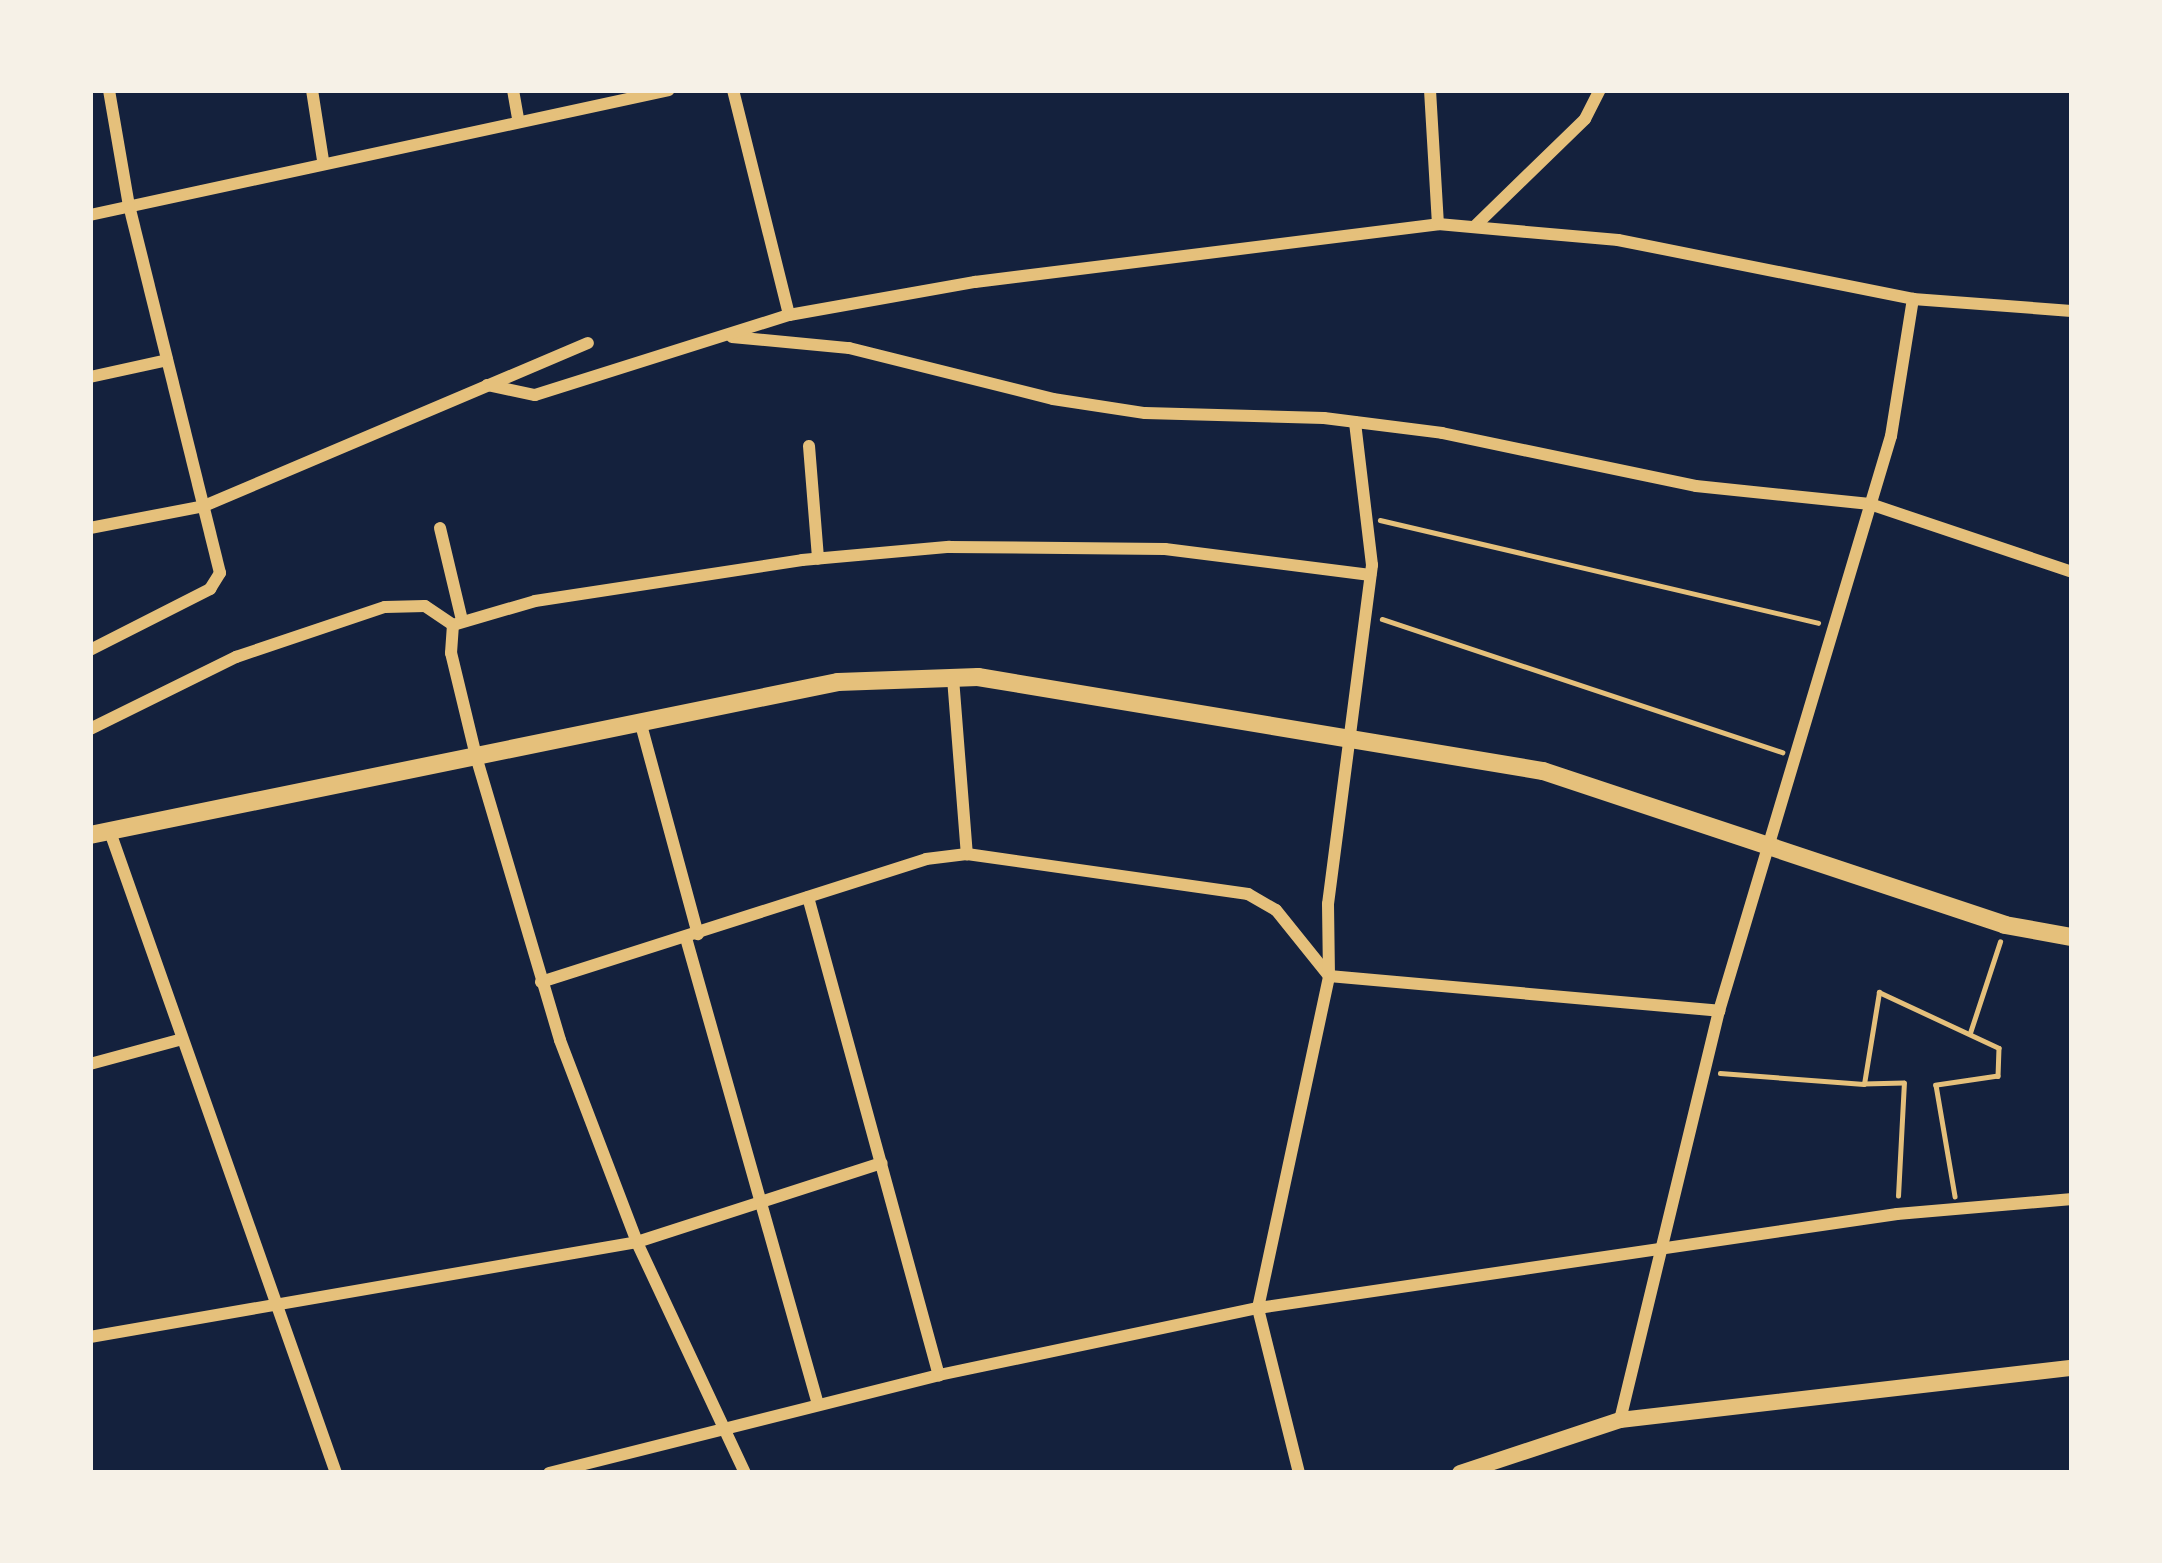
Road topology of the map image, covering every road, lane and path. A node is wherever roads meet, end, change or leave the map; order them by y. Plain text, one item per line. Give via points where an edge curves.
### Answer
1 (109, 90) edge
2 (312, 90) edge
3 (513, 90) edge
4 (669, 90) edge
5 (734, 90) edge
6 (1430, 90) edge
7 (1600, 90) edge
8 (518, 119) junction
9 (323, 160) junction
10 (129, 206) junction
11 (90, 215) edge
12 (1438, 224) junction
13 (1474, 227) junction
14 (1913, 299) junction
15 (2072, 311) edge
16 (789, 315) junction
17 (724, 336) junction
18 (588, 343) dead end
19 (167, 360) junction
20 (90, 377) edge
21 (488, 386) junction
22 (1355, 422) junction
23 (809, 446) dead end
24 (1870, 504) junction
25 (204, 506) junction
26 (1367, 517) junction
27 (90, 528) edge
28 (440, 528) dead end
29 (818, 559) junction
30 (2072, 572) edge
31 (1370, 575) junction
32 (1366, 613) junction
33 (457, 622) junction
34 (1836, 627) junction
35 (90, 650) edge
36 (953, 678) junction
37 (640, 721) junction
38 (90, 729) edge
39 (1353, 734) junction
40 (476, 756) junction
41 (1798, 758) junction
42 (99, 832) edge
43 (1769, 849) junction
44 (967, 854) junction
45 (808, 897) junction
46 (2006, 925) junction
47 (692, 936) junction
48 (2072, 937) edge
49 (1329, 976) junction
50 (541, 982) junction
51 (1719, 1011) junction
52 (1970, 1033) junction
53 (179, 1040) junction
54 (90, 1064) edge
55 (1705, 1072) junction
56 (1864, 1084) junction
57 (882, 1163) junction
58 (2072, 1199) edge
59 (763, 1204) junction
60 (1957, 1208) junction
61 (1897, 1214) junction
62 (637, 1242) junction
63 (1662, 1250) junction
64 (278, 1307) junction
65 (1258, 1308) junction
66 (90, 1337) edge
67 (2072, 1368) edge
68 (939, 1375) junction
69 (818, 1403) junction
70 (1620, 1420) junction
71 (728, 1429) junction
72 (335, 1473) edge
73 (549, 1473) edge
74 (745, 1473) edge
75 (1299, 1473) edge
76 (1460, 1473) edge

1 - 10 street
2 - 9 street
3 - 8 street
4 - 8 street
5 - 16 street
6 - 12 street
7 - 13 street via 1585,119
8 - 9 street
9 - 10 street
10 - 11 street
10 - 19 street
12 - 13 street
12 - 16 street via 975,282
13 - 14 street via 1618,240
14 - 15 street
14 - 24 street via 1891,436
16 - 17 street
17 - 21 street via 535,395
17 - 22 street via 849,348 1053,399 1145,413
18 - 21 street
19 - 20 street
19 - 25 street
21 - 25 street
22 - 24 street via 1696,486
22 - 26 street
23 - 29 street
24 - 30 street
24 - 34 street
25 - 27 street
25 - 35 street via 220,573 210,589
26 - 31 street
26 - 34 path
28 - 33 street
29 - 31 street via 1096,546
29 - 33 street
31 - 32 street
32 - 39 street
32 - 41 path
33 - 38 street via 425,606 385,607 236,657
33 - 40 street via 451,653
34 - 41 street
36 - 37 main road via 838,682
36 - 39 main road
36 - 44 street
37 - 40 main road
37 - 47 street
39 - 43 main road via 1543,771
39 - 49 street via 1328,904
40 - 42 main road
40 - 50 street
41 - 43 street
42 - 53 street
43 - 46 main road
43 - 51 street
44 - 45 street
44 - 49 street via 1248,894 1276,910
45 - 47 street
45 - 57 street
46 - 48 main road
46 - 52 path
47 - 50 street
47 - 59 street
49 - 51 street
49 - 65 street
50 - 62 street
51 - 55 street
52 - 56 path via 1880,992
52 - 60 path via 1999,1048 1997,1076 1936,1085
53 - 54 street
53 - 64 street
55 - 56 path
55 - 63 street
56 - 61 path via 1904,1083
57 - 59 street
57 - 68 street
58 - 60 street
59 - 62 street
59 - 69 street
60 - 61 street
61 - 63 street
62 - 64 street
62 - 71 street
63 - 65 street
63 - 70 street
64 - 66 street
64 - 72 street
65 - 68 street
65 - 75 street
67 - 70 street
68 - 69 street
69 - 71 street
70 - 76 street
71 - 73 street
71 - 74 street

